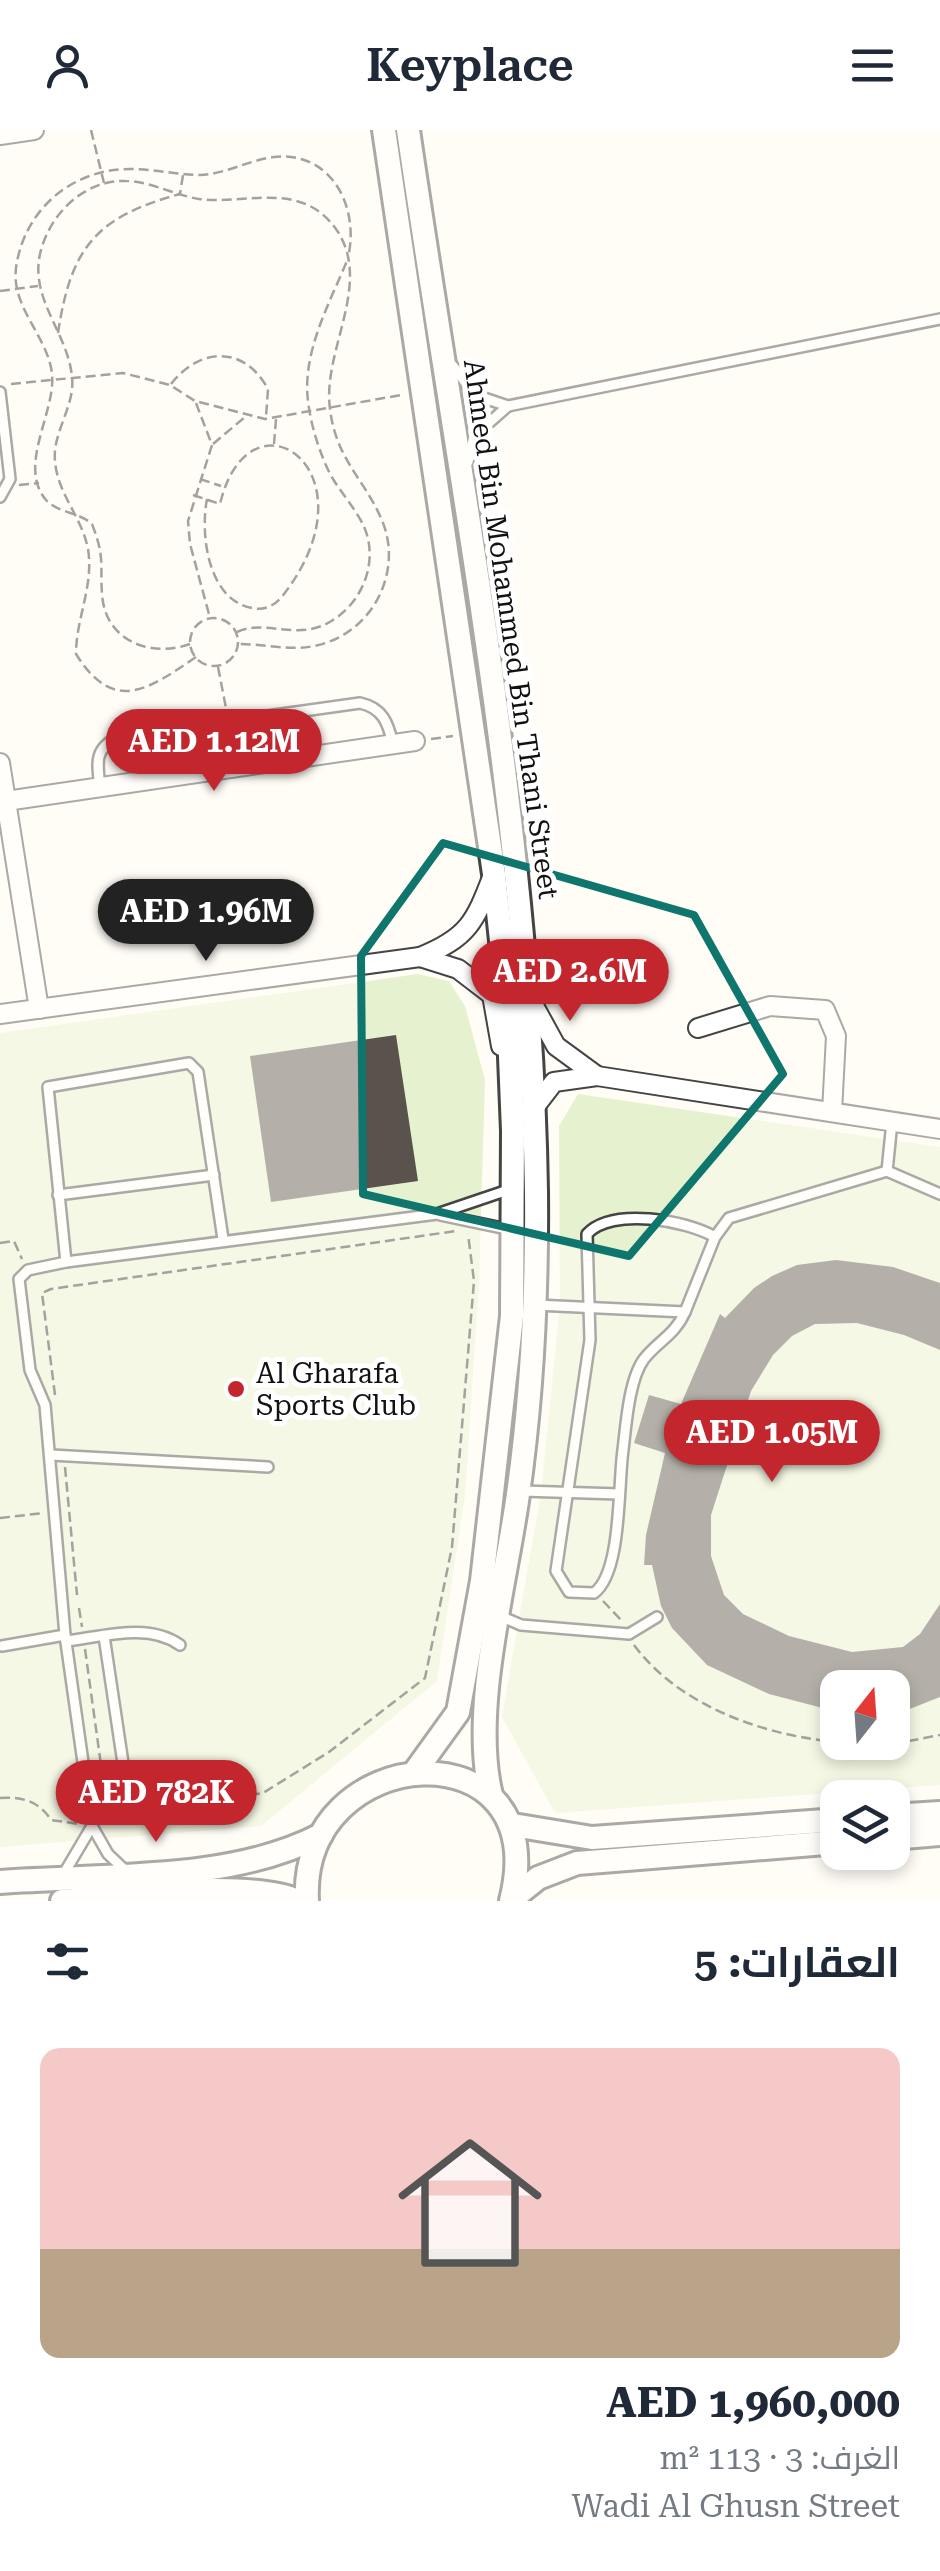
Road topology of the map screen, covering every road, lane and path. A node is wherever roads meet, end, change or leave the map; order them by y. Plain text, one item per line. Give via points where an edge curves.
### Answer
1 (34, 130) edge
2 (91, 130) edge
3 (384, 130) edge
4 (408, 130) edge
5 (0, 135) edge
6 (102, 173) junction
7 (183, 174) junction
8 (104, 184) junction
9 (180, 194) junction
10 (349, 257) junction
11 (40, 286) junction
12 (19, 289) junction
13 (0, 291) edge
14 (940, 319) edge
15 (58, 334) junction
16 (440, 349) junction
17 (72, 376) junction
18 (52, 378) junction
19 (170, 385) junction
20 (0, 389) edge
21 (422, 391) junction
22 (195, 402) junction
23 (508, 406) junction
24 (330, 409) junction
25 (310, 414) junction
26 (245, 417) junction
27 (276, 419) junction
28 (265, 420) junction
29 (212, 445) junction
30 (274, 446) junction
31 (199, 479) junction
32 (39, 482) junction
33 (7, 487) junction
34 (224, 487) junction
35 (462, 494) junction
36 (193, 495) junction
37 (0, 497) edge
38 (206, 499) junction
39 (72, 513) junction
40 (210, 618) junction
41 (236, 632) junction
42 (190, 644) junction
43 (239, 644) junction
44 (196, 658) junction
45 (218, 666) junction
46 (229, 722) junction
47 (472, 733) junction
48 (415, 741) joint
49 (394, 744) junction
50 (0, 763) edge
51 (236, 767) junction
52 (100, 787) junction
53 (6, 800) junction
54 (494, 874) junction
55 (420, 958) junction
56 (528, 994) junction
57 (39, 1009) junction
58 (0, 1014) edge
59 (698, 1028) dead end
60 (597, 1076) junction
61 (523, 1108) junction
62 (832, 1112) junction
63 (892, 1122) junction
64 (940, 1129) edge
65 (886, 1171) junction
66 (214, 1176) junction
67 (514, 1188) junction
68 (58, 1194) junction
69 (940, 1194) edge
70 (437, 1214) junction
71 (512, 1230) junction
72 (715, 1236) junction
73 (223, 1240) junction
74 (0, 1243) edge
75 (66, 1262) junction
76 (28, 1270) junction
77 (533, 1304) junction
78 (590, 1306) junction
79 (685, 1312) junction
80 (56, 1400) dead end
81 (51, 1455) junction
82 (63, 1456) junction
83 (268, 1467) dead end
84 (518, 1490) junction
85 (568, 1494) junction
86 (619, 1494) junction
87 (0, 1518) edge
88 (57, 1520) junction
89 (594, 1593) junction
90 (77, 1595) dead end
91 (79, 1608) dead end
92 (500, 1616) junction
93 (657, 1617) dead end
94 (628, 1634) junction
95 (104, 1636) junction
96 (66, 1638) junction
97 (84, 1639) junction
98 (180, 1645) dead end
99 (2, 1646) edge
100 (940, 1735) edge
101 (820, 1740) edge
102 (910, 1741) edge
103 (414, 1773) junction
104 (102, 1778) junction
105 (86, 1780) junction
106 (491, 1794) junction
107 (0, 1798) edge
108 (940, 1813) edge
109 (910, 1815) edge
110 (108, 1819) junction
111 (820, 1821) edge
112 (92, 1824) junction
113 (513, 1825) junction
114 (940, 1834) edge
115 (320, 1835) junction
116 (910, 1836) edge
117 (820, 1843) edge
118 (129, 1874) junction
119 (0, 1882) edge
120 (62, 1889) edge
121 (195, 1897) edge
122 (512, 1899) edge
123 (298, 1901) edge
124 (307, 1901) edge

1 - 5 street
2 - 6 path
3 - 21 street, Ahmed Bin Mohammed Bin Thani Street
4 - 16 street, Ahmed Bin Mohammed Bin Thani Street
6 - 7 path via 128,168
6 - 8 path
6 - 12 path via 83,177 42,206 16,268
7 - 9 path
7 - 10 path via 226,171 278,156 312,162 344,197
8 - 9 path via 124,180
8 - 11 path via 73,198 57,216 39,257
9 - 10 path via 292,199 326,218
9 - 15 path via 118,214 89,244 66,286
10 - 24 path via 349,295 330,368
10 - 25 path via 310,360
11 - 12 path
11 - 15 path
12 - 13 path
12 - 18 path
14 - 23 lane
15 - 17 path
16 - 23 lane via 462,385
16 - 35 street, Ahmed Bin Mohammed Bin Thani Street
17 - 18 path
17 - 19 path via 122,374
17 - 39 path via 55,448 62,497
18 - 20 path
18 - 32 path
19 - 22 path
19 - 28 path via 196,359 241,360 268,389
20 - 33 lane
21 - 24 path
21 - 47 street, Ahmed Bin Mohammed Bin Thani Street
22 - 26 path
22 - 29 path
23 - 35 lane via 474,436
24 - 25 path
24 - 43 path via 349,467 385,530 390,550 382,594 369,614 326,644
25 - 27 path
25 - 41 path via 332,476 369,542 367,576 350,605 320,627
26 - 28 path
26 - 29 path
27 - 28 path
27 - 30 path
29 - 31 path
30 - 34 path via 240,460
30 - 38 path via 309,466 319,500 314,540 273,605 246,608 224,590 204,543
31 - 34 path
31 - 36 path
32 - 33 path
32 - 39 path via 46,500
33 - 37 lane
34 - 38 path via 220,504
35 - 56 street, Ahmed Bin Mohammed Bin Thani Street via 515,847
36 - 38 path
36 - 40 path via 190,544
39 - 42 path via 92,524 105,570 106,610 127,640 169,652
39 - 44 path via 90,573 76,639 85,667 112,688 141,692
40 - 41 path via 225,620
40 - 42 path via 193,630
41 - 43 path
42 - 44 path
43 - 45 path
44 - 45 path
45 - 46 path
46 - 49 lane via 360,703 386,719
46 - 51 path
46 - 52 lane via 118,736 97,758
47 - 48 path
47 - 54 street, Ahmed Bin Mohammed Bin Thani Street
48 - 49 street
49 - 51 street
50 - 53 street
51 - 52 street
52 - 53 street
53 - 57 street
54 - 55 street via 468,930
54 - 61 street, Ahmed Bin Mohammed Bin Thani Street
55 - 57 street
55 - 61 street via 458,969 492,995
56 - 60 street via 556,1046
56 - 61 street, Ahmed Bin Mohammed Bin Thani Street
57 - 58 street
59 - 62 street via 770,1006 826,1010 836,1036
60 - 61 street via 554,1082
60 - 62 street
61 - 67 street, Ahmed Bin Mohammed Bin Thani Street
61 - 77 street, Ahmed Bin Mohammed Bin Thani Street
62 - 63 street
63 - 64 street
63 - 65 lane
65 - 69 lane
65 - 72 lane via 730,1218
66 - 68 lane
66 - 68 lane via 198,1072 189,1063 48,1087
66 - 73 lane
67 - 70 lane
67 - 71 street, Ahmed Bin Mohammed Bin Thani Street
68 - 75 lane
70 - 71 lane
70 - 73 lane
71 - 103 street, Ahmed Bin Mohammed Bin Thani Street via 506,1396 466,1682 451,1726
72 - 78 lane via 684,1222 610,1220 595,1226 587,1234 585,1258
72 - 79 lane
73 - 75 lane
74 - 76 path via 14,1241
75 - 76 lane
76 - 81 lane via 18,1279 19,1305
77 - 78 lane
77 - 84 street, Ahmed Bin Mohammed Bin Thani Street
78 - 79 lane
78 - 85 lane
79 - 86 lane via 638,1373
80 - 110 path via 42,1294 50,1289 463,1230 470,1237 474,1280 452,1547 422,1684 263,1792
81 - 82 lane
81 - 88 lane
82 - 83 lane
82 - 90 path
84 - 85 lane
84 - 92 street, Ahmed Bin Mohammed Bin Thani Street
85 - 86 lane
85 - 89 lane via 556,1571 570,1592
86 - 89 lane via 610,1574
87 - 88 path via 44,1512 45,1522
88 - 96 lane
89 - 94 path via 618,1614
91 - 97 path
92 - 94 lane
92 - 106 street, Ahmed Bin Mohammed Bin Thani Street via 483,1734
93 - 94 lane
94 - 101 path via 678,1688 731,1716
95 - 97 lane
95 - 98 lane via 157,1634
95 - 104 lane via 123,1764
96 - 97 lane
96 - 99 lane
96 - 105 lane
97 - 104 path
100 - 102 path
103 - 106 street via 459,1778
103 - 115 street via 360,1791 334,1812
104 - 105 lane
104 - 110 path
105 - 112 lane
106 - 113 street
107 - 112 path via 43,1807 51,1820 67,1825
108 - 109 street
110 - 112 path
111 - 113 street via 592,1838
112 - 118 lane via 102,1847
112 - 120 lane
113 - 122 street via 518,1858
114 - 116 street
115 - 118 street via 246,1864
115 - 124 street
117 - 122 street via 577,1863 538,1878
118 - 120 street
119 - 120 street
120 - 121 street
121 - 123 street via 270,1892

